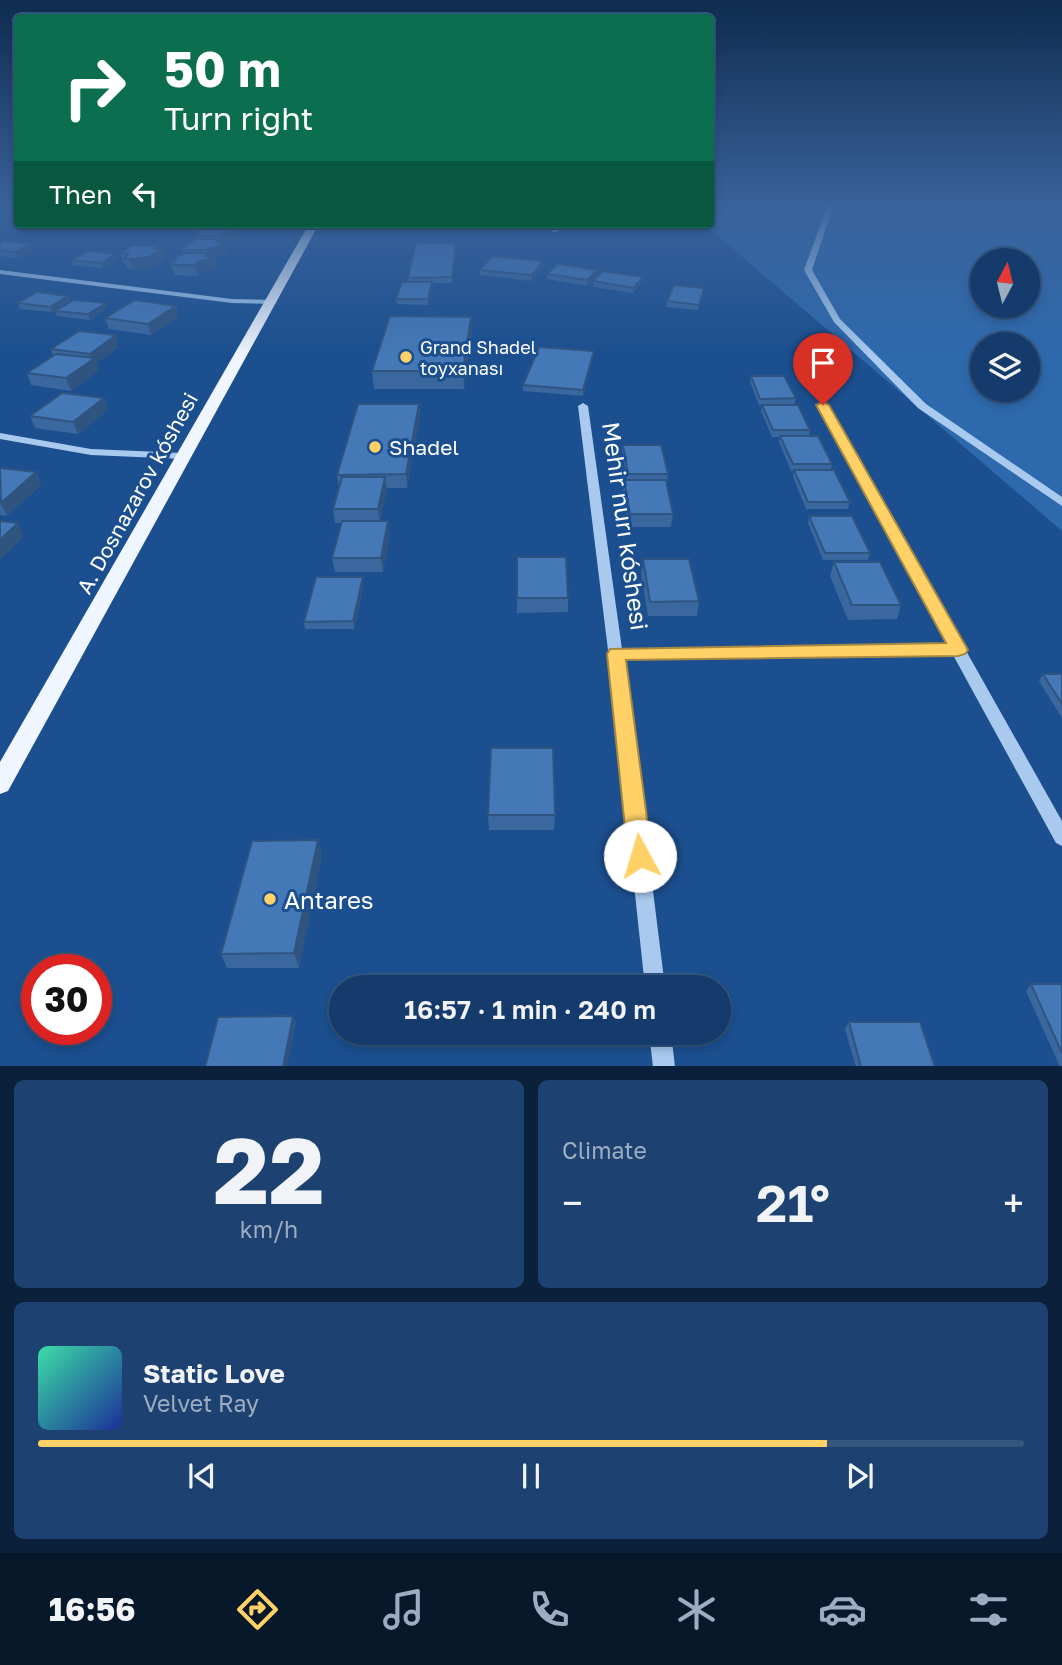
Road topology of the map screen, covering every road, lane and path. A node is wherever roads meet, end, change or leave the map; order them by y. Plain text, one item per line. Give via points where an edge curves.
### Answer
1 (297, 257) edge
2 (813, 257) edge
3 (0, 272) edge
4 (273, 302) junction
5 (823, 405) dead end
6 (583, 406) dead end
7 (0, 436) edge
8 (183, 456) junction
9 (1062, 502) edge
10 (958, 650) junction
11 (616, 654) junction
12 (1, 780) edge
13 (1062, 838) edge
14 (654, 975) edge
15 (662, 1045) edge
16 (664, 1066) edge

1 - 4 main road, A. Dosnazarov kóshesi
2 - 9 street via 808,270 837,320 922,406
3 - 4 street
4 - 8 main road, A. Dosnazarov kóshesi
5 - 10 street
6 - 11 street, Mehir nurı kóshesi
7 - 8 street via 91,452
8 - 12 main road, A. Dosnazarov kóshesi
10 - 11 street
10 - 13 street
11 - 14 street, Mehir nurı kóshesi
15 - 16 street

